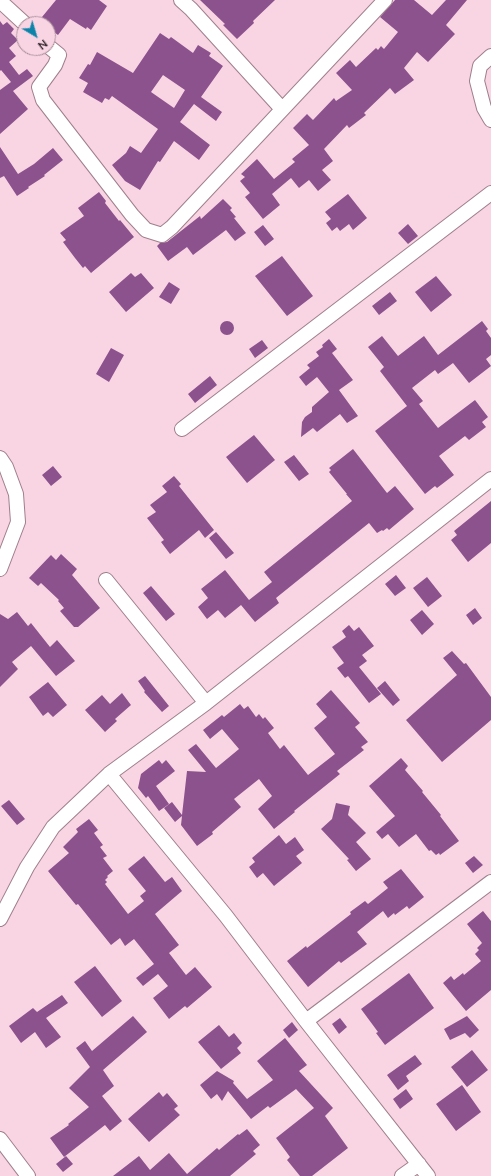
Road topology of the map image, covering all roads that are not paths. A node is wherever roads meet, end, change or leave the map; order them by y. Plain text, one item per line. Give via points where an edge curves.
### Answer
1 (385, 0) edge
2 (0, 1) edge
3 (191, 3) edge
4 (16, 16) edge
5 (56, 53) edge
6 (491, 56) edge
7 (282, 109) junction
8 (491, 120) edge
9 (491, 193) edge
10 (182, 429) dead end
11 (0, 458) edge
12 (491, 479) edge
13 (0, 569) edge
14 (106, 580) dead end
15 (206, 702) junction
16 (109, 774) junction
17 (491, 882) edge
18 (0, 919) edge
19 (306, 1022) junction
20 (0, 1139) edge
21 (418, 1164) junction
22 (28, 1176) edge
23 (402, 1176) edge
24 (428, 1176) edge

1 - 7 street
2 - 4 street
3 - 7 street
5 - 7 street via 59,55 56,65 39,87 43,100 132,215 146,230 162,235
6 - 8 street via 480,66 477,81 484,108
9 - 10 street
11 - 13 street via 16,494 18,522
12 - 15 street
14 - 15 street
15 - 16 street
16 - 18 street via 53,827 27,867
16 - 19 street via 226,916
17 - 19 street
19 - 21 street
20 - 22 street
21 - 23 street
21 - 24 street

